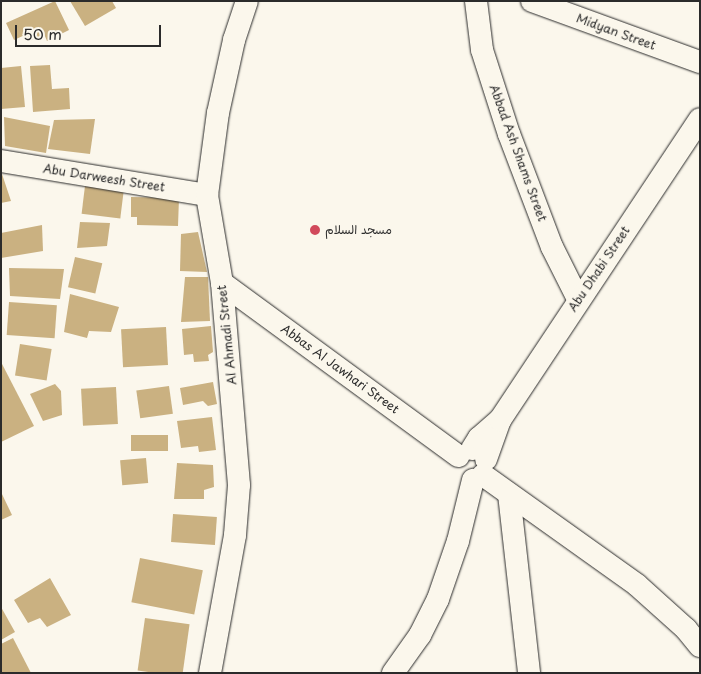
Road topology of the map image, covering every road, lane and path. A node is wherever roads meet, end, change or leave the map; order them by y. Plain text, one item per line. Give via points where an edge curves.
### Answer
1 (247, 1) edge
2 (476, 1) edge
3 (532, 1) edge
4 (700, 62) edge
5 (700, 119) edge
6 (1, 161) edge
7 (208, 195) junction
8 (222, 283) junction
9 (578, 299) junction
10 (474, 464) junction
11 (509, 494) junction
12 (700, 646) edge
13 (210, 673) edge
14 (393, 673) edge
15 (529, 673) edge

1 - 7 street, Al Ahmadi Street via 234,40 218,113
2 - 9 street, Abbad Ash Shams Street via 482,50 510,134 552,247
3 - 4 street, Midyan Street
5 - 9 street, Abu Dhabi Street
6 - 7 street, Abu Darweesh Street
7 - 8 street, Al Ahmadi Street
8 - 10 street, Abbas Al Jawhari Street
8 - 13 street, Al Ahmadi Street via 238,462 238,508
9 - 10 street, Abu Dhabi Street via 500,420 479,438
10 - 11 street, Abbas Al Jawhari Street
10 - 14 street, Abu Dhabi Street via 458,541 438,599 420,636
11 - 12 street, Abbas Al Jawhari Street via 637,586 686,629
11 - 15 street

